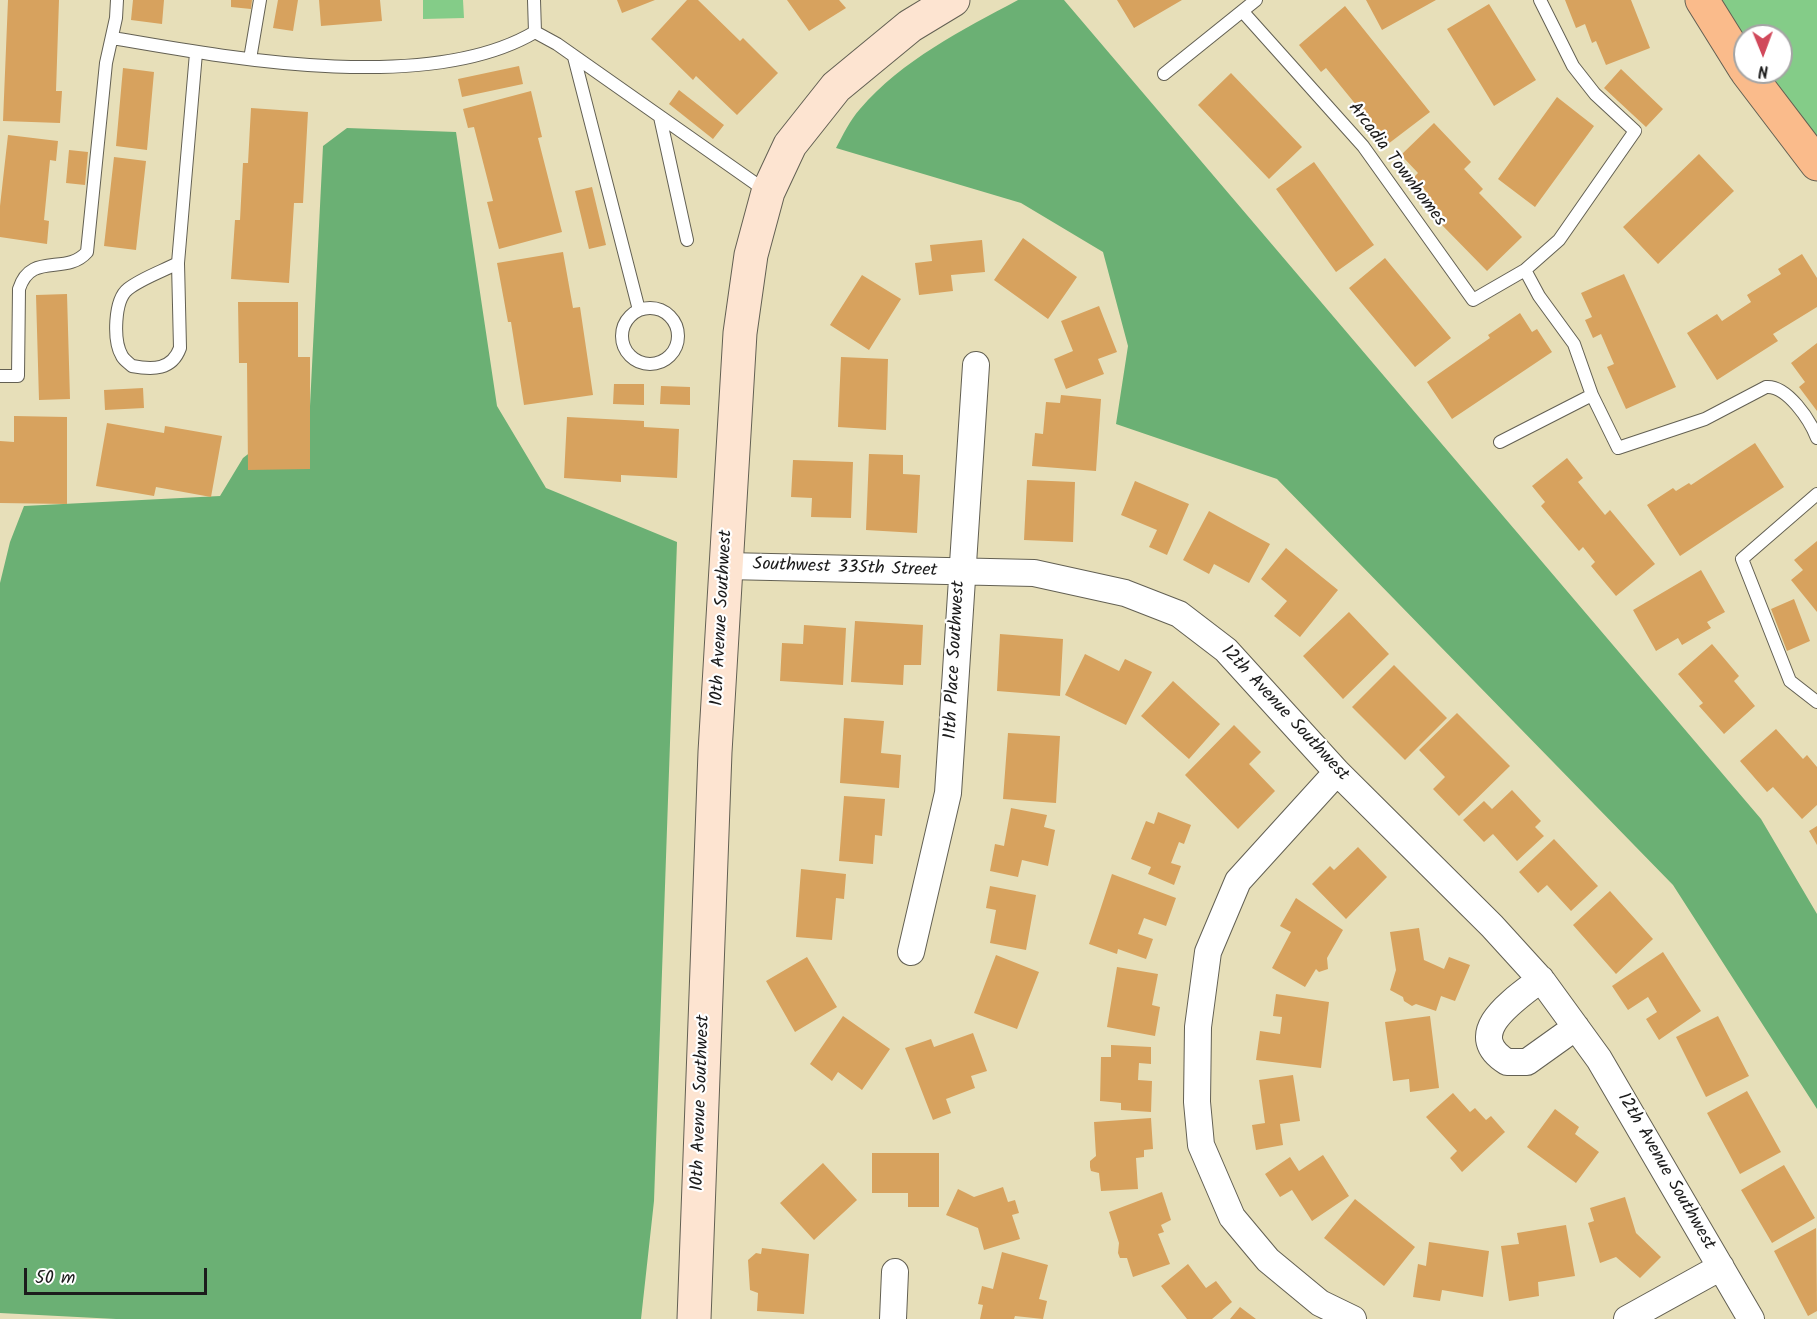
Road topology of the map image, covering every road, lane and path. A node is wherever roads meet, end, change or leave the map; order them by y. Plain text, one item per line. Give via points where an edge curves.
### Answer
1 (117, 0) edge
2 (260, 0) edge
3 (534, 0) edge
4 (953, 0) edge
5 (1256, 0) edge
6 (1540, 0) edge
7 (1702, 0) edge
8 (1244, 12) junction
9 (534, 32) junction
10 (113, 38) junction
11 (1733, 50) edge
12 (196, 52) junction
13 (574, 57) junction
14 (250, 59) junction
15 (1164, 74) dead end
16 (1756, 84) edge
17 (660, 117) junction
18 (1817, 164) edge
19 (768, 192) junction
20 (687, 240) dead end
21 (178, 263) junction
22 (1525, 270) junction
23 (639, 310) junction
24 (976, 365) dead end
25 (0, 376) edge
26 (1592, 394) junction
27 (1817, 438) edge
28 (1500, 442) dead end
29 (1817, 494) edge
30 (727, 566) junction
31 (962, 573) junction
32 (1817, 702) edge
33 (1337, 772) junction
34 (911, 952) dead end
35 (1541, 979) junction
36 (1576, 1027) junction
37 (1720, 1267) junction
38 (895, 1272) dead end
39 (694, 1319) edge
40 (893, 1319) edge
41 (1353, 1319) edge
42 (1627, 1319) edge
43 (1751, 1319) edge

1 - 10 lane
2 - 14 lane
3 - 9 lane
4 - 19 street, 10th Avenue Southwest via 910,26 836,87 790,145
5 - 8 lane
6 - 22 lane, Arcadia Townhomes via 1573,66 1595,94 1635,131 1559,240
7 - 11 main road
8 - 15 lane
8 - 22 lane, Arcadia Townhomes via 1363,146 1473,300
9 - 13 lane
9 - 14 lane via 520,40 446,62 388,67
10 - 12 lane
10 - 25 lane via 106,63 87,252 74,263 35,268 22,280 18,376
12 - 14 lane
12 - 21 lane
13 - 17 lane
13 - 23 lane
16 - 18 main road
17 - 19 lane
17 - 20 lane
19 - 30 street, 10th Avenue Southwest via 752,255 740,333
21 - 21 lane via 177,358 160,368 132,366 119,347 121,297 128,289
22 - 26 lane via 1574,344
23 - 23 lane via 624,325 624,347 637,361 651,365 662,362 678,343 673,319 661,310
24 - 31 street, 11th Place Southwest
26 - 27 lane via 1618,448 1705,419 1775,386 1783,390
26 - 28 lane
29 - 32 lane via 1742,558 1790,681
30 - 31 street, Southwest 335th Street
30 - 39 street, 10th Avenue Southwest via 714,752
31 - 33 street, 12th Avenue Southwest via 1034,573 1125,593 1179,614 1226,650
31 - 34 street, 11th Place Southwest via 948,793
33 - 35 street, 12th Avenue Southwest
33 - 41 street via 1238,880 1208,952 1198,1027 1197,1102 1201,1145 1232,1216 1268,1260 1320,1303
35 - 36 street, 12th Avenue Southwest
35 - 36 street via 1494,1019 1490,1039 1493,1049 1508,1062 1527,1062
36 - 37 street, 12th Avenue Southwest via 1599,1059
37 - 42 street
37 - 43 street, 12th Avenue Southwest
38 - 40 street

